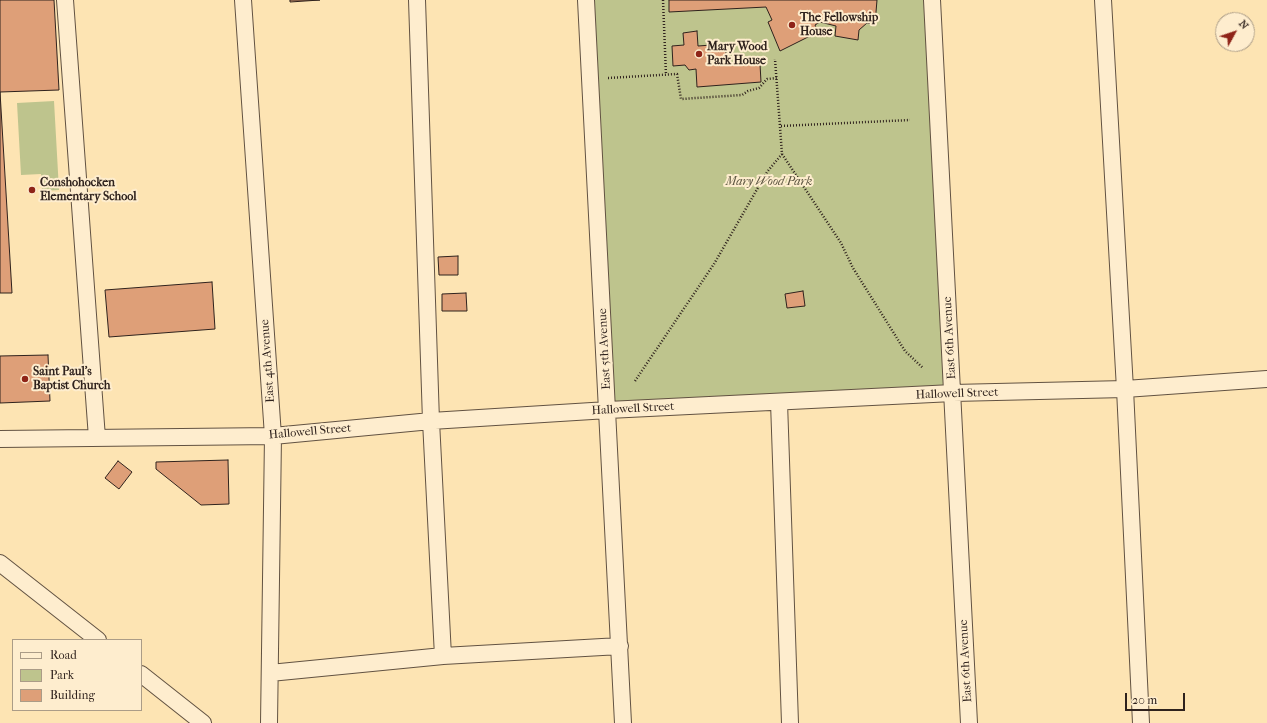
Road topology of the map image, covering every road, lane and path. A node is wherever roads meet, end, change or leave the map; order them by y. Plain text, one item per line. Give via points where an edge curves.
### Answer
1 (65, 0) edge
2 (243, 0) edge
3 (417, 0) edge
4 (586, 0) edge
5 (663, 0) edge
6 (932, 0) edge
7 (1103, 0) edge
8 (775, 59) dead end
9 (666, 75) junction
10 (777, 78) junction
11 (590, 79) junction
12 (910, 120) dead end
13 (781, 126) junction
14 (782, 154) junction
15 (922, 368) dead end
16 (1267, 379) edge
17 (635, 381) dead end
18 (1125, 389) junction
19 (953, 393) junction
20 (779, 402) junction
21 (608, 410) junction
22 (430, 421) junction
23 (273, 436) junction
24 (97, 438) junction
25 (0, 439) edge
26 (0, 563) edge
27 (97, 639) edge
28 (620, 646) junction
29 (443, 656) junction
30 (270, 673) junction
31 (142, 675) edge
32 (203, 723) edge
33 (268, 723) edge
34 (623, 723) edge
35 (790, 723) edge
36 (970, 723) edge
37 (1141, 723) edge

1 - 24 street
2 - 23 street, East 4th Avenue
3 - 22 street
4 - 11 street, East 5th Avenue
5 - 9 path
6 - 19 street, East 6th Avenue
7 - 18 street
8 - 10 path
9 - 10 path via 677,74 681,99 742,96 759,88 767,80
9 - 11 path
10 - 13 path
11 - 21 street, East 5th Avenue
12 - 13 path
13 - 14 path
14 - 15 path via 840,243 905,351
14 - 17 path via 767,172 714,264
16 - 18 street, Hallowell Street
18 - 19 street, Hallowell Street
18 - 37 street
19 - 20 street, Hallowell Street
19 - 36 street, East 6th Avenue
20 - 21 street, Hallowell Street
20 - 35 street
21 - 22 street, Hallowell Street
21 - 28 street, East 5th Avenue
22 - 23 street, Hallowell Street
22 - 29 street
23 - 24 street, Hallowell Street
23 - 30 street, East 4th Avenue
24 - 25 street, Hallowell Street
26 - 27 street
28 - 29 street
28 - 34 street, East 5th Avenue
29 - 30 street
30 - 33 street, East 4th Avenue
31 - 32 street

